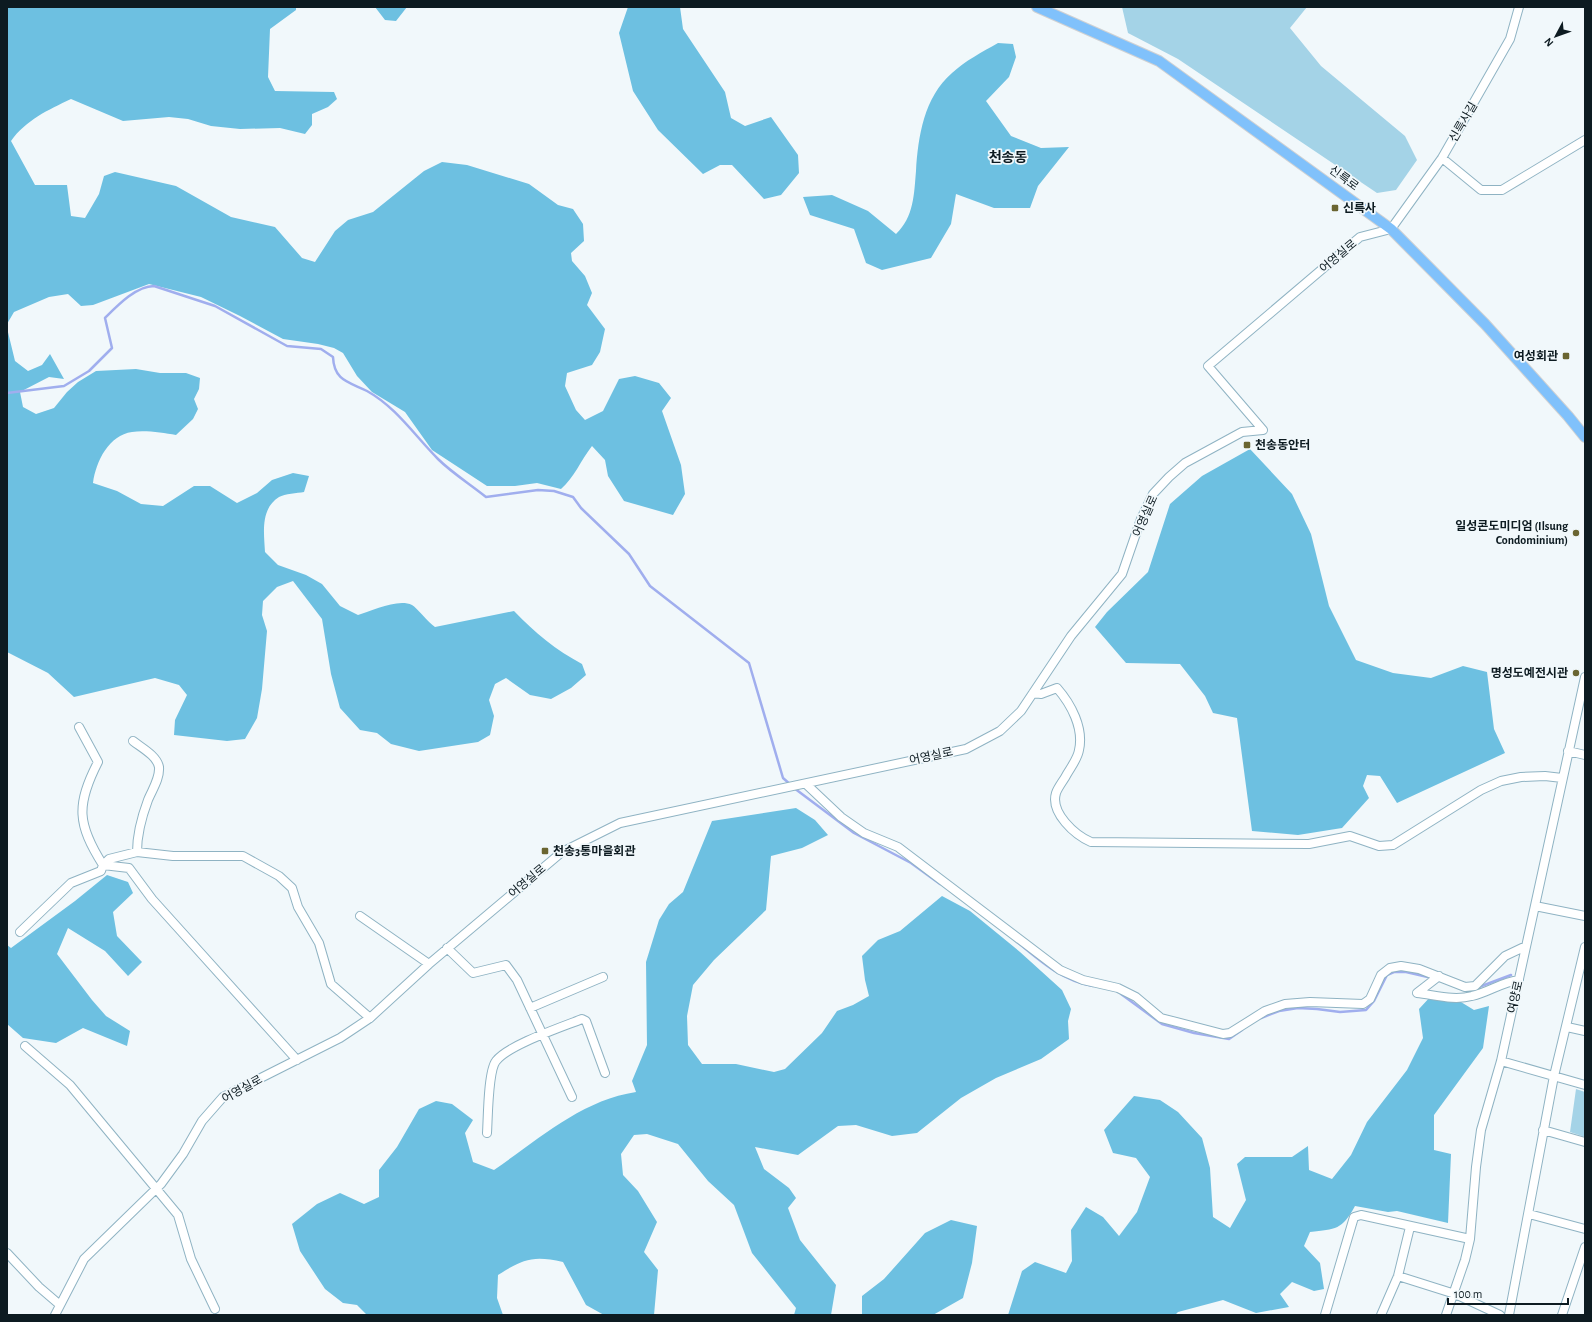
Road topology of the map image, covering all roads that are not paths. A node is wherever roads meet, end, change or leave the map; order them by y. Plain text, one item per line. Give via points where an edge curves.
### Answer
1 (1037, 7) edge
2 (1519, 7) edge
3 (1585, 140) edge
4 (1442, 158) junction
5 (1391, 229) junction
6 (1585, 437) edge
7 (1585, 677) edge
8 (1034, 692) junction
9 (79, 727) dead end
10 (133, 741) dead end
11 (1568, 751) junction
12 (1585, 755) edge
13 (1562, 778) junction
14 (804, 784) junction
15 (137, 852) junction
16 (103, 865) junction
17 (1535, 906) junction
18 (360, 916) dead end
19 (1585, 916) edge
20 (20, 932) dead end
21 (1526, 946) junction
22 (1585, 947) edge
23 (447, 948) junction
24 (429, 964) junction
25 (1439, 976) junction
26 (1581, 976) edge
27 (603, 977) dead end
28 (1519, 980) junction
29 (530, 1008) junction
30 (370, 1018) junction
31 (1567, 1027) junction
32 (1585, 1031) edge
33 (543, 1035) junction
34 (25, 1046) dead end
35 (297, 1060) junction
36 (1501, 1061) junction
37 (605, 1073) dead end
38 (1554, 1076) junction
39 (1585, 1085) edge
40 (572, 1097) dead end
41 (1543, 1130) junction
42 (487, 1134) dead end
43 (1585, 1142) edge
44 (156, 1188) junction
45 (1529, 1214) junction
46 (1410, 1227) junction
47 (1585, 1229) edge
48 (1470, 1239) junction
49 (1585, 1247) edge
50 (7, 1253) edge
51 (1398, 1276) junction
52 (1455, 1294) junction
53 (60, 1305) junction
54 (215, 1309) dead end
55 (55, 1315) edge
56 (1325, 1315) edge
57 (1381, 1315) edge
58 (1446, 1315) edge
59 (1500, 1315) edge
60 (1509, 1315) edge
61 (1562, 1315) edge

1 - 5 main road, 신륵로 via 1159,61
2 - 4 street, 신륵사길 via 1510,39
3 - 4 street via 1502,190 1481,190
4 - 5 street, 신륵사길
5 - 6 main road, 신륵로 via 1485,324
5 - 8 street, 어영실로 via 1360,237 1208,366 1263,430 1242,432 1185,463 1153,494 1122,574 1070,636
7 - 11 street, 여양로
8 - 13 street via 1041,694 1057,688 1074,713 1079,730 1079,750 1056,793 1057,810 1067,826 1091,842 1309,844 1350,836 1378,846 1393,845 1481,790 1501,781 1521,777
8 - 14 street, 어영실로 via 1021,711 1000,731 966,749
9 - 16 street via 98,762 86,786 81,813 90,843
10 - 15 street via 152,755 159,766 158,776 143,815
11 - 12 street
11 - 13 street, 여양로
13 - 17 street, 여양로
14 - 23 street, 어영실로 via 620,823 562,852
14 - 25 street via 841,817 864,833 898,847 1060,970 1083,980 1118,988 1136,997 1161,1018 1223,1034 1230,1033 1265,1011 1285,1004 1362,1004 1370,999 1381,974 1390,968 1402,966
15 - 16 street via 109,858
15 - 30 street via 174,856 242,856 279,876 292,888 298,907 319,943 331,984
16 - 20 street via 101,871 71,883
16 - 35 street via 129,868 152,899
17 - 19 street
17 - 21 street, 여양로
18 - 24 street
21 - 25 street via 1505,956 1475,986 1465,987
21 - 28 street, 여양로
22 - 26 street
23 - 24 street, 어영실로
23 - 29 street via 473,973 506,965 517,980
24 - 30 street, 어영실로
25 - 28 street via 1417,992 1456,999 1471,997
26 - 31 street
27 - 29 street
28 - 36 street, 여양로
29 - 33 street
30 - 35 street, 어영실로 via 340,1038
31 - 32 street
31 - 38 street
33 - 37 street via 582,1019 586,1021
33 - 40 street
33 - 42 street via 496,1061 492,1074
34 - 44 street via 70,1085
35 - 44 street, 어영실로 via 223,1097 202,1120 183,1154
36 - 38 street
36 - 48 street, 여양로 via 1479,1143
38 - 39 street
38 - 41 street
41 - 43 street
41 - 45 street
44 - 53 street, 어영실로 via 84,1259
44 - 54 street via 178,1215 191,1259
45 - 47 street
45 - 60 street
46 - 48 street
46 - 51 street
46 - 56 street via 1361,1214 1354,1217
48 - 52 street, 여양로
49 - 61 street
50 - 53 street
51 - 52 street
51 - 57 street
52 - 58 street, 여양로
52 - 59 street
53 - 55 street, 어영실로

